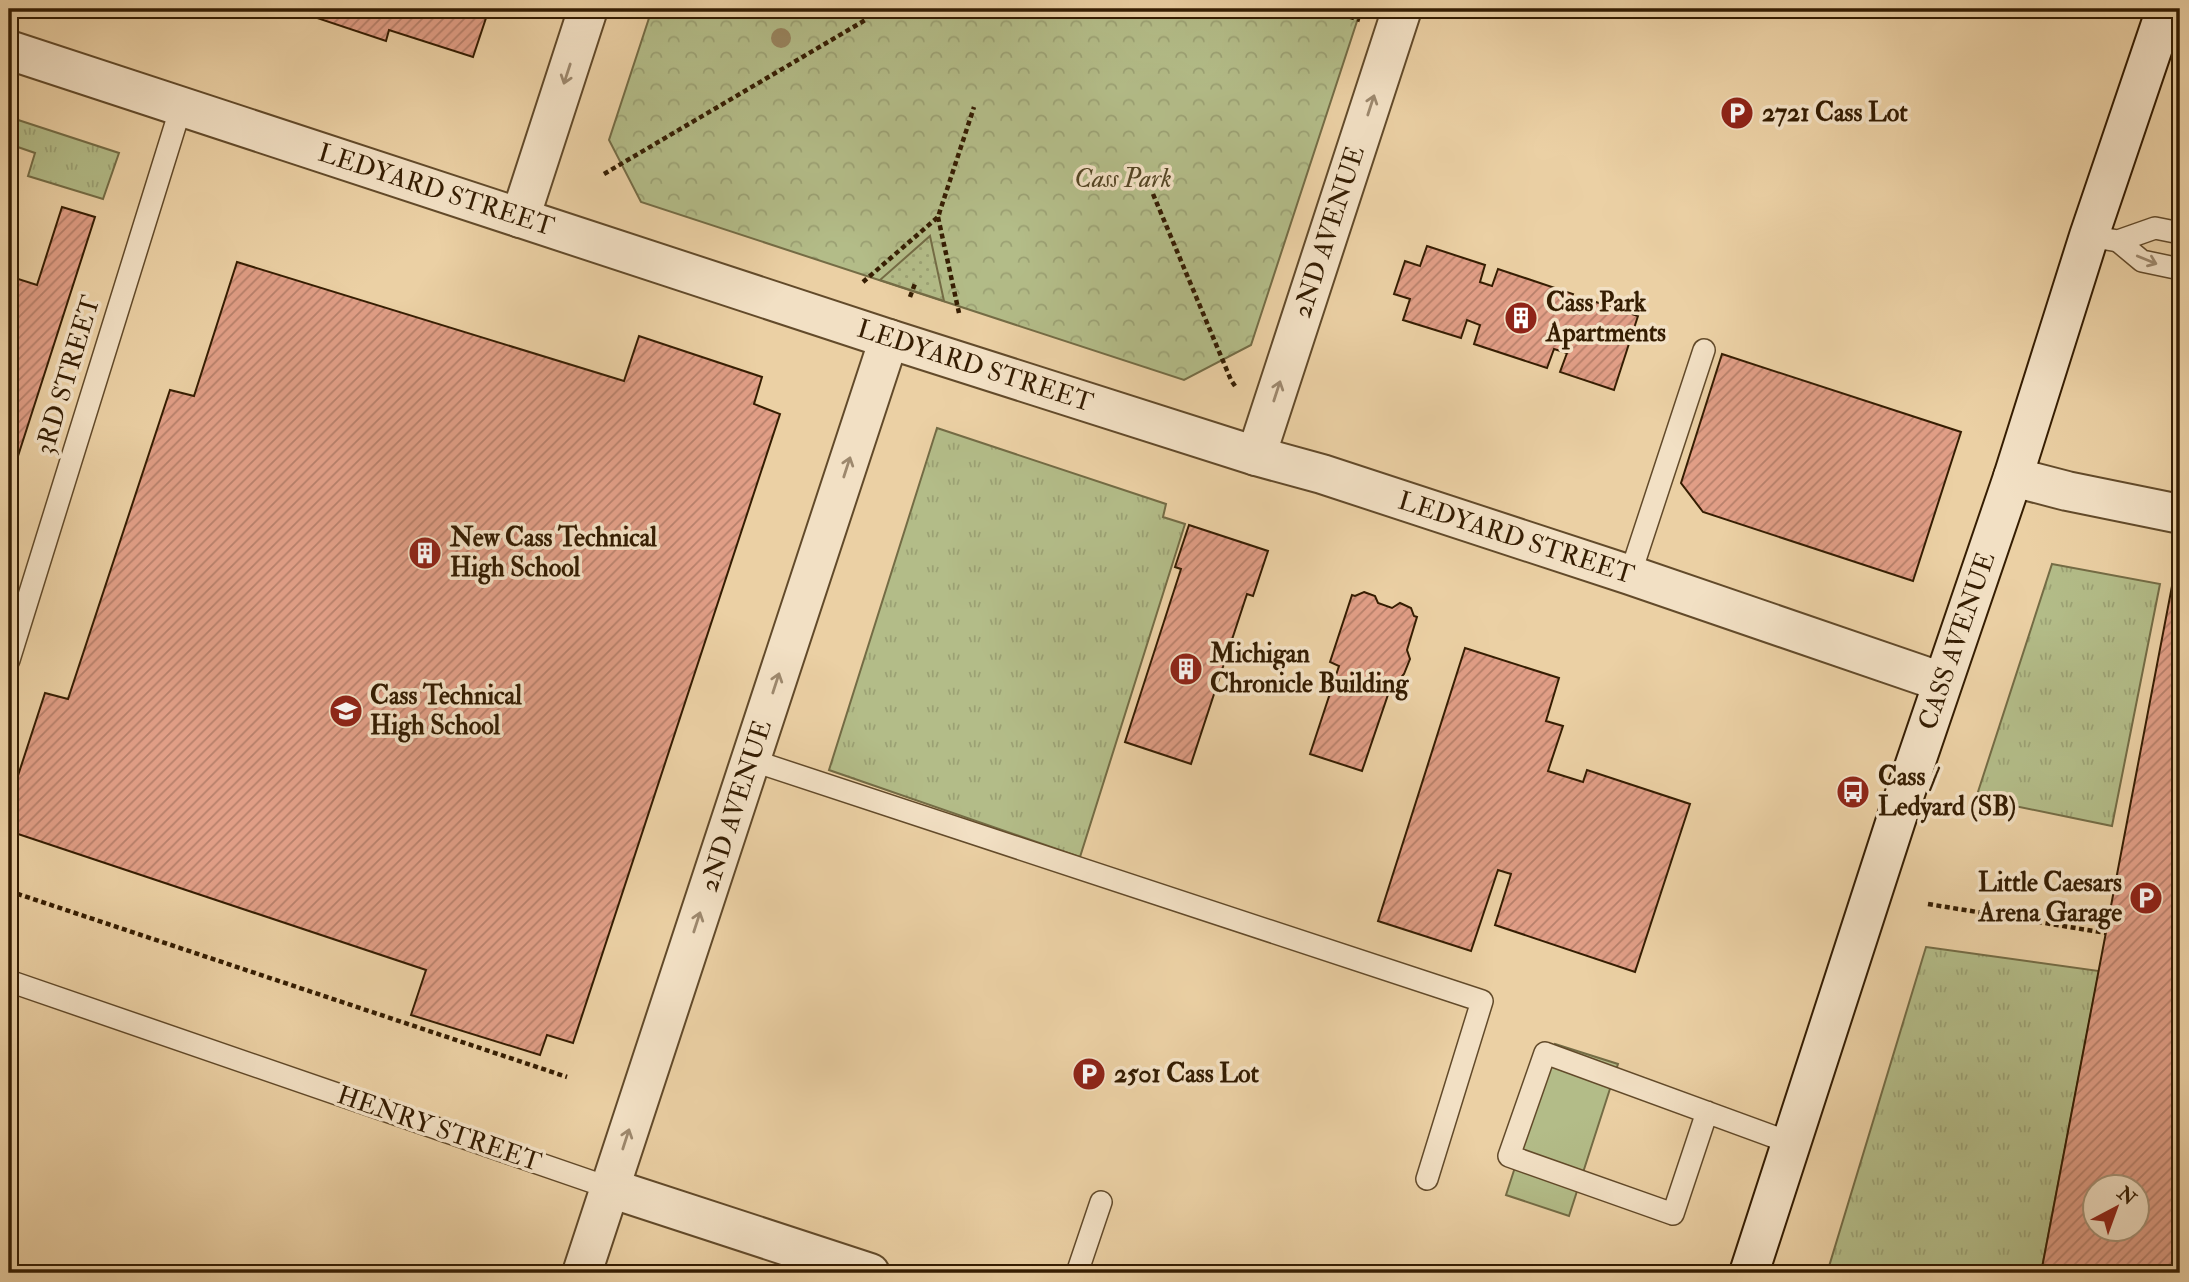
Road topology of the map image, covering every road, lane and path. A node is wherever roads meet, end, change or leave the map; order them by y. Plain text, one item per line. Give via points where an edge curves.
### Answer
1 (588, 9) edge
2 (1325, 9) edge
3 (1402, 9) edge
4 (2166, 9) edge
5 (867, 19) dead end
6 (1362, 21) dead end
7 (9, 50) edge
8 (181, 107) junction
9 (974, 107) dead end
10 (604, 174) dead end
11 (1153, 194) dead end
12 (938, 217) junction
13 (520, 218) junction
14 (2180, 233) edge
15 (2104, 238) junction
16 (2180, 269) edge
17 (916, 281) dead end
18 (863, 282) dead end
19 (910, 297) dead end
20 (959, 313) dead end
21 (889, 339) junction
22 (1704, 349) dead end
23 (1239, 391) dead end
24 (1256, 456) junction
25 (2012, 477) junction
26 (2180, 513) edge
27 (1630, 575) junction
28 (9, 660) edge
29 (1942, 682) junction
30 (751, 760) junction
31 (9, 891) edge
32 (1928, 904) dead end
33 (2106, 933) dead end
34 (9, 981) edge
35 (566, 1077) dead end
36 (1707, 1112) junction
37 (1791, 1143) junction
38 (1427, 1179) dead end
39 (610, 1188) junction
40 (1101, 1202) dead end
41 (582, 1273) edge
42 (870, 1273) edge
43 (1077, 1273) edge
44 (1749, 1273) edge

1 -> 13 street
2 - 6 path
24 -> 3 street, 2ND AVENUE
4 - 15 street, CASS AVENUE
5 - 10 path
7 - 8 street, LEDYARD STREET
8 - 13 street, LEDYARD STREET
8 - 28 lane, 3RD STREET
9 - 12 path
11 - 23 path
12 - 18 path
12 - 20 path
13 - 21 street, LEDYARD STREET
14 - 15 lane via 2155,228
15 -> 16 lane via 2142,261
15 - 25 street, CASS AVENUE
17 - 19 path
21 - 24 street, LEDYARD STREET
30 -> 21 street, 2ND AVENUE
22 - 27 lane
24 - 27 street, LEDYARD STREET
25 - 26 street
25 - 29 street, CASS AVENUE
27 - 29 street, LEDYARD STREET
29 - 37 street, CASS AVENUE
30 - 38 lane via 1482,1001
39 -> 30 street, 2ND AVENUE
31 - 35 path
32 - 33 path
34 - 39 lane, HENRY STREET
36 - 36 lane via 1545,1053 1509,1156 1673,1214
36 - 37 lane
37 - 44 street, CASS AVENUE
39 - 41 street, 2ND AVENUE
39 - 42 street, HENRY STREET
40 - 43 lane

